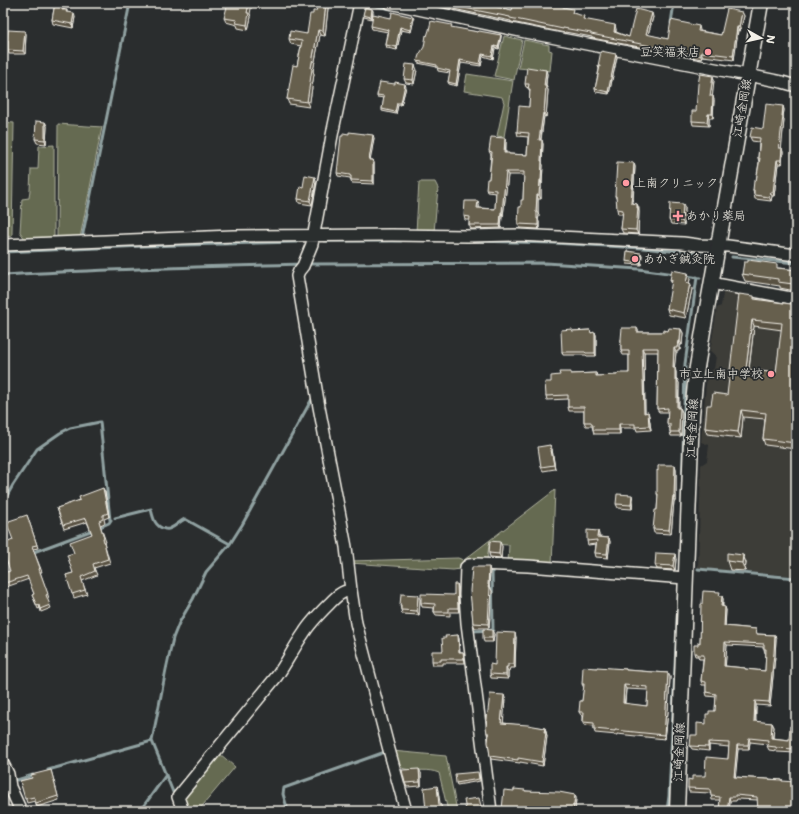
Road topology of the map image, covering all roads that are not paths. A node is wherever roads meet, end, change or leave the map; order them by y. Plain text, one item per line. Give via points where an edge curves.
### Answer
1 (360, 3) edge
2 (390, 3) edge
3 (761, 3) edge
4 (748, 75) junction
5 (796, 86) edge
6 (313, 236) junction
7 (3, 245) edge
8 (718, 246) junction
9 (796, 255) edge
10 (711, 283) junction
11 (796, 299) edge
12 (681, 578) junction
13 (347, 590) junction
14 (3, 764) edge
15 (8, 784) edge
16 (21, 811) edge
17 (183, 811) edge
18 (406, 811) edge
19 (491, 811) edge
20 (677, 811) edge

1 - 6 street via 332,130
2 - 4 street
3 - 4 main road, 江崎金岡線
4 - 5 street
4 - 8 main road, 江崎金岡線
6 - 7 street via 233,236
6 - 8 street via 518,235
6 - 13 street via 312,244 297,276 346,547
8 - 9 street
8 - 10 main road, 江崎金岡線
10 - 11 street
10 - 12 main road, 江崎金岡線 via 696,373
12 - 19 street via 528,566 478,564 466,568 464,595
12 - 20 main road, 江崎金岡線
13 - 17 street via 336,597 305,632 277,676 178,797
13 - 18 street
14 - 15 street via 8,774
15 - 16 street

